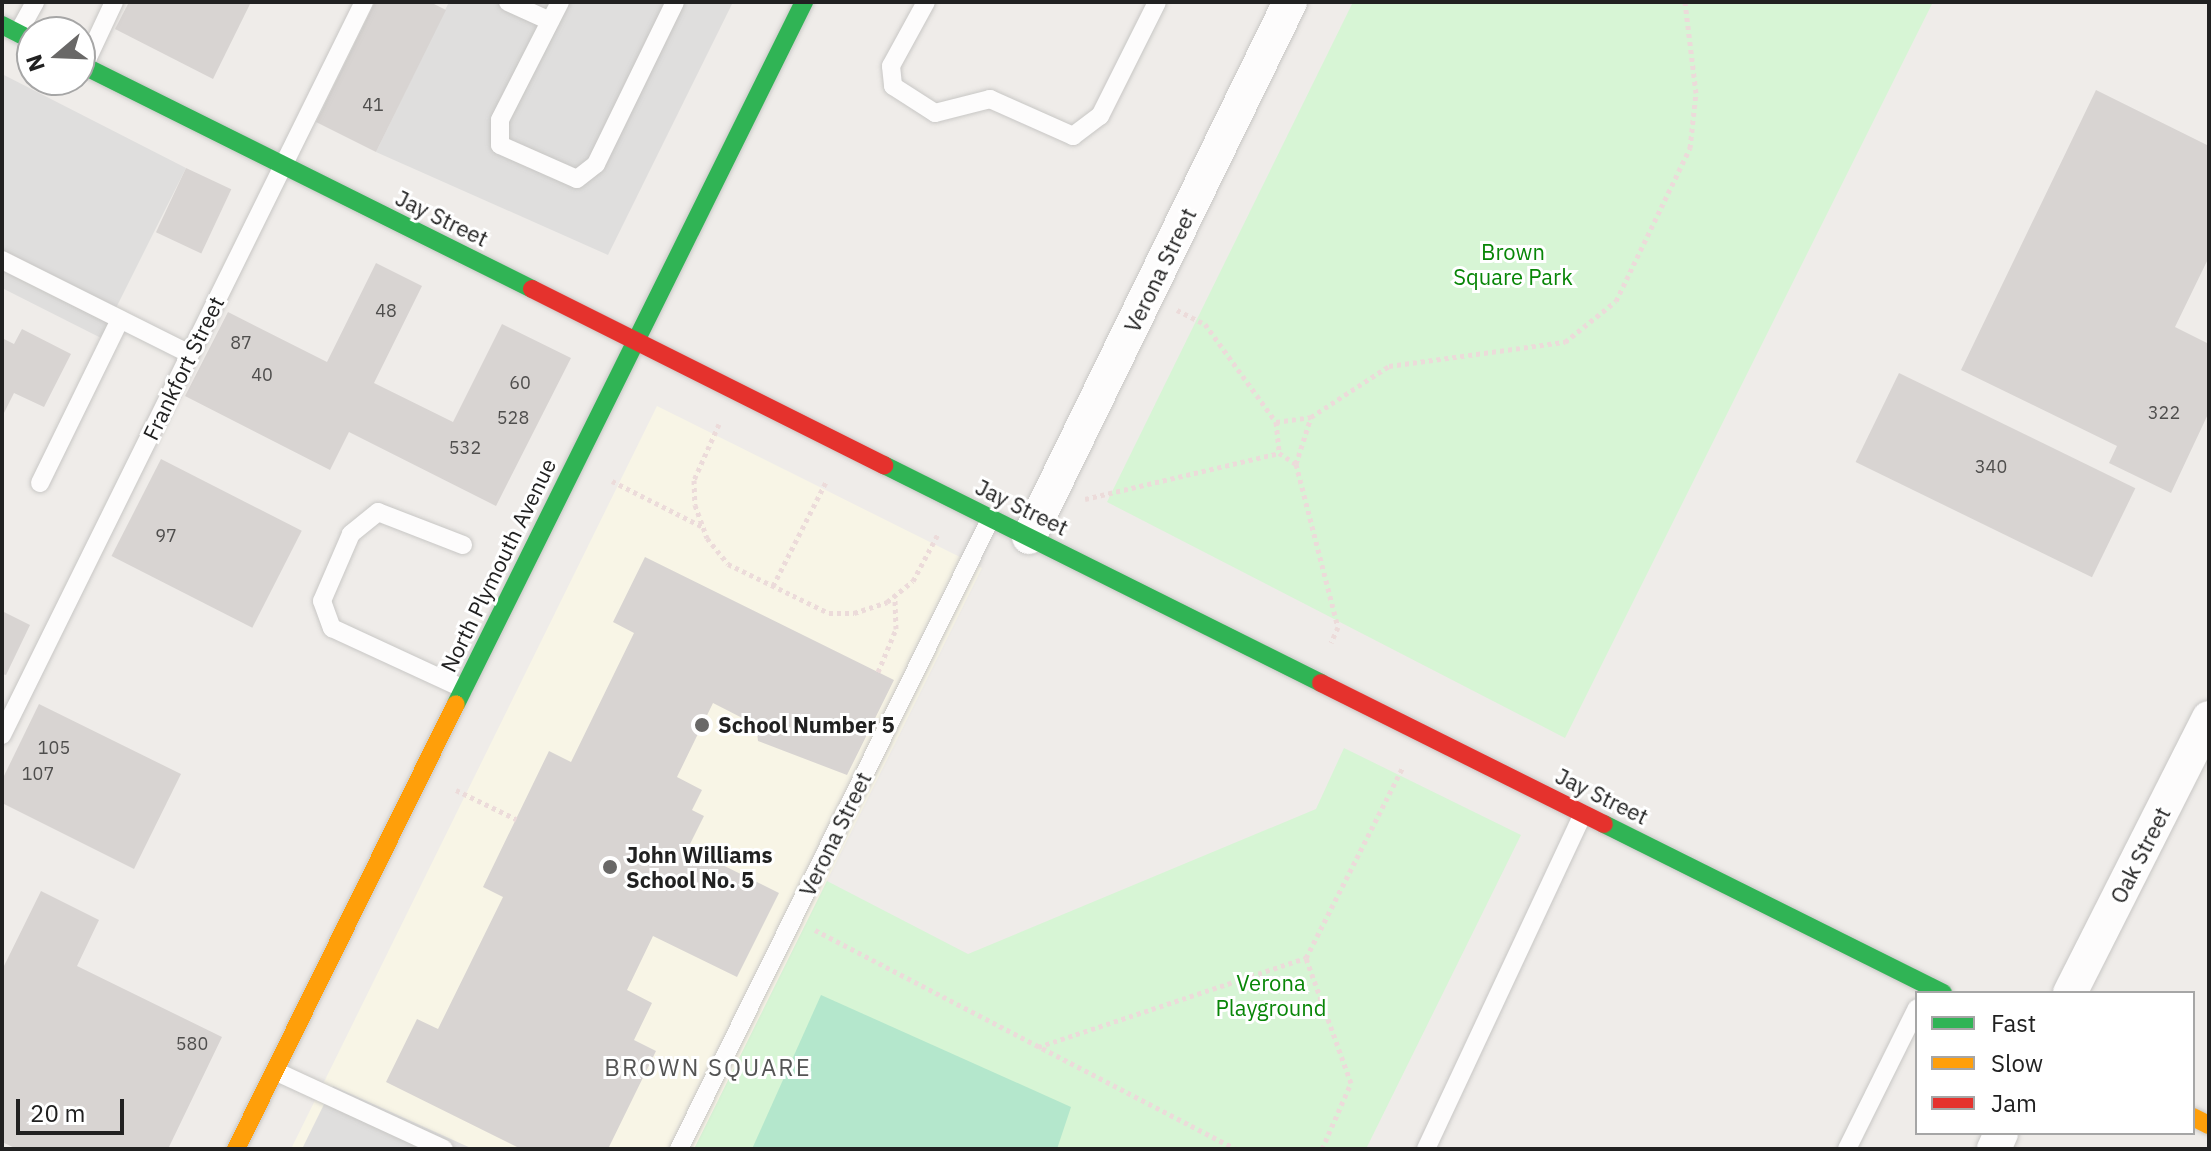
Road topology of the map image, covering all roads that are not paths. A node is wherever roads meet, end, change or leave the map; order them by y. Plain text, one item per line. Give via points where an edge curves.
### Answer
1 (114, 2) edge
2 (364, 2) edge
3 (508, 2) edge
4 (560, 2) edge
5 (675, 2) edge
6 (804, 2) edge
7 (926, 2) edge
8 (1157, 2) edge
9 (1290, 2) edge
10 (550, 21) junction
11 (96, 37) edge
12 (96, 72) edge
13 (283, 165) junction
14 (2, 260) edge
15 (120, 320) junction
16 (635, 341) junction
17 (190, 354) junction
18 (40, 483) dead end
19 (991, 518) junction
20 (1029, 537) junction
21 (463, 545) dead end
22 (464, 689) junction
23 (2209, 718) edge
24 (2, 735) edge
25 (1583, 814) junction
26 (1932, 991) edge
27 (2071, 991) edge
28 (1915, 1012) edge
29 (275, 1071) junction
30 (236, 1149) edge
31 (444, 1149) edge
32 (679, 1149) edge
33 (1426, 1149) edge
34 (1847, 1149) edge

1 - 11 lane
2 - 13 lane, Frankfort Street
3 - 10 lane
4 - 10 lane
5 - 10 lane via 596,164 577,179 500,145 500,120
6 - 16 street, North Plymouth Avenue
7 - 8 lane via 891,66 893,86 935,113 990,99 1073,136 1100,116
9 - 20 street, Verona Street
12 - 13 street, Jay Street
13 - 16 street, Jay Street
13 - 17 lane, Frankfort Street
14 - 15 lane
15 - 17 lane
15 - 18 lane
16 - 19 street, Jay Street
16 - 22 street, North Plymouth Avenue
17 - 24 lane, Frankfort Street
19 - 20 street, Jay Street
19 - 32 lane, Verona Street
20 - 25 street, Jay Street
21 - 22 lane via 378,512 351,534 322,601 332,628
22 - 29 street, North Plymouth Avenue
23 - 27 street, Oak Street
25 - 26 street, Jay Street
25 - 33 lane
28 - 34 lane
29 - 30 street, North Plymouth Avenue
29 - 31 lane

